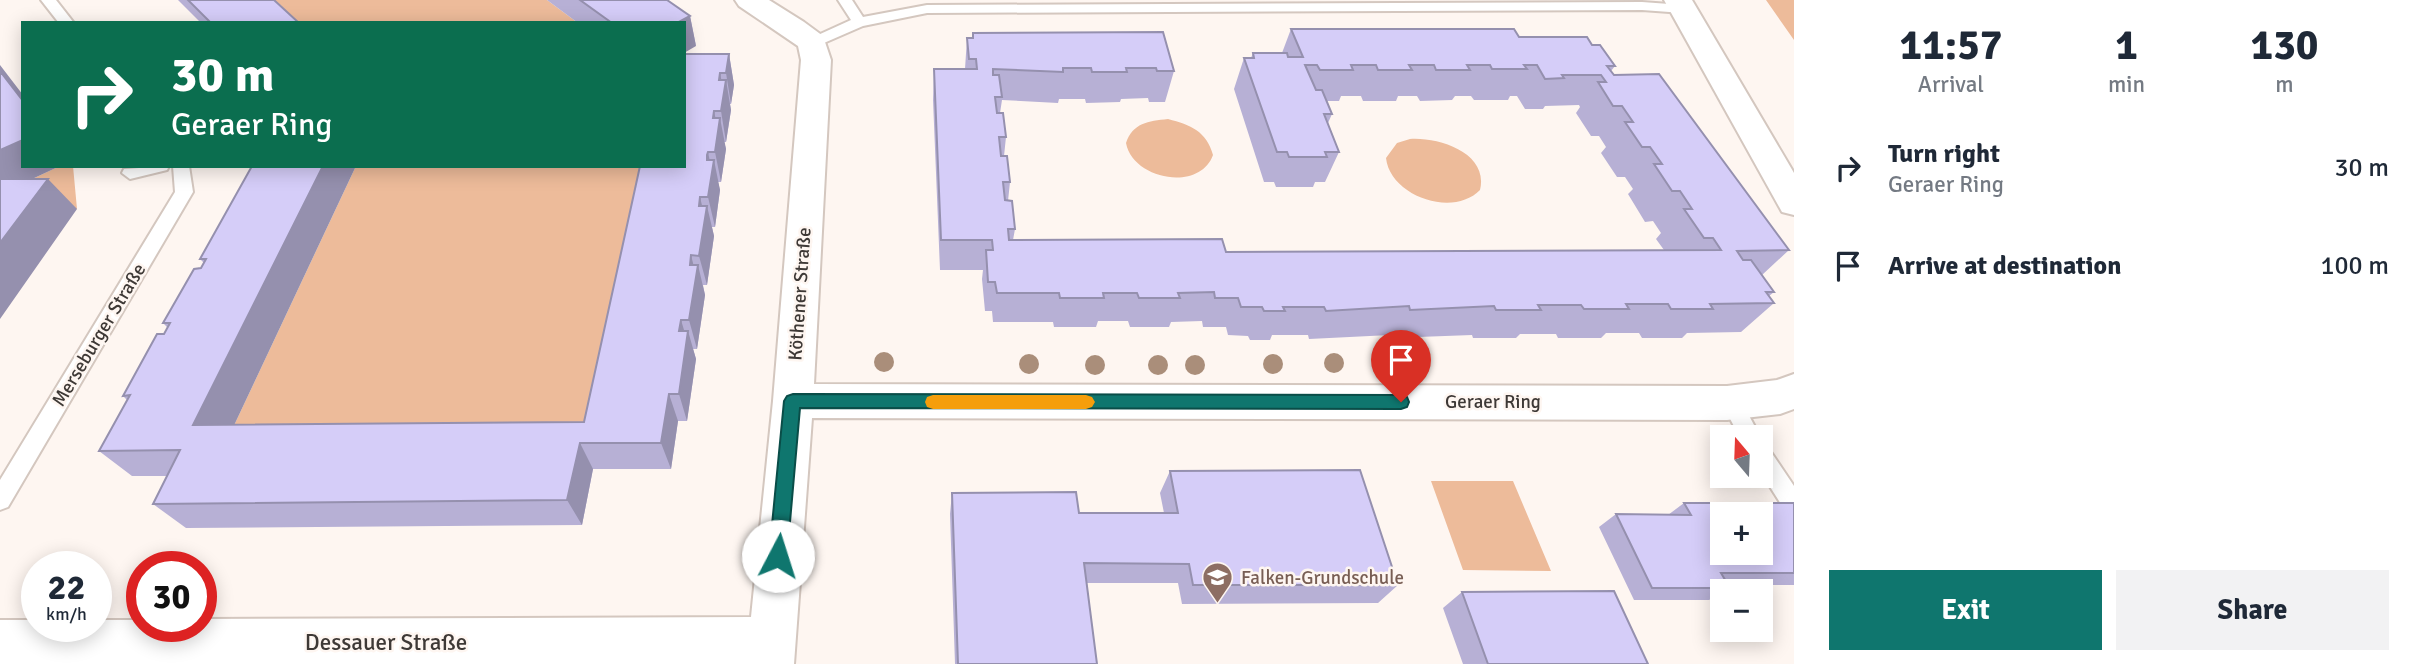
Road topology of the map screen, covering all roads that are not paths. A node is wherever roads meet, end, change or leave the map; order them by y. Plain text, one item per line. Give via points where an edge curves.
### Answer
1 (48, 0) edge
2 (749, 0) edge
3 (845, 0) edge
4 (1681, 4) edge
5 (65, 21) edge
6 (859, 22) junction
7 (812, 43) junction
8 (152, 168) edge
9 (180, 168) edge
10 (130, 173) dead end
11 (1794, 203) edge
12 (1794, 391) edge
13 (793, 401) junction
14 (1732, 403) junction
15 (1744, 425) edge
16 (1773, 472) edge
17 (0, 500) edge
18 (1794, 505) edge
19 (0, 644) edge
20 (771, 652) edge

1 - 5 lane
2 - 7 street
3 - 6 lane
4 - 6 lane via 927,9
4 - 11 street
6 - 7 lane
7 - 13 street, Köthener Straße via 817,60
8 - 10 lane
9 - 17 lane, Merseburger Straße via 184,192
12 - 14 street, Geraer Ring
13 - 14 street, Geraer Ring
13 - 20 street, Köthener Straße
14 - 15 lane
16 - 18 lane
19 - 20 street, Dessauer Straße

